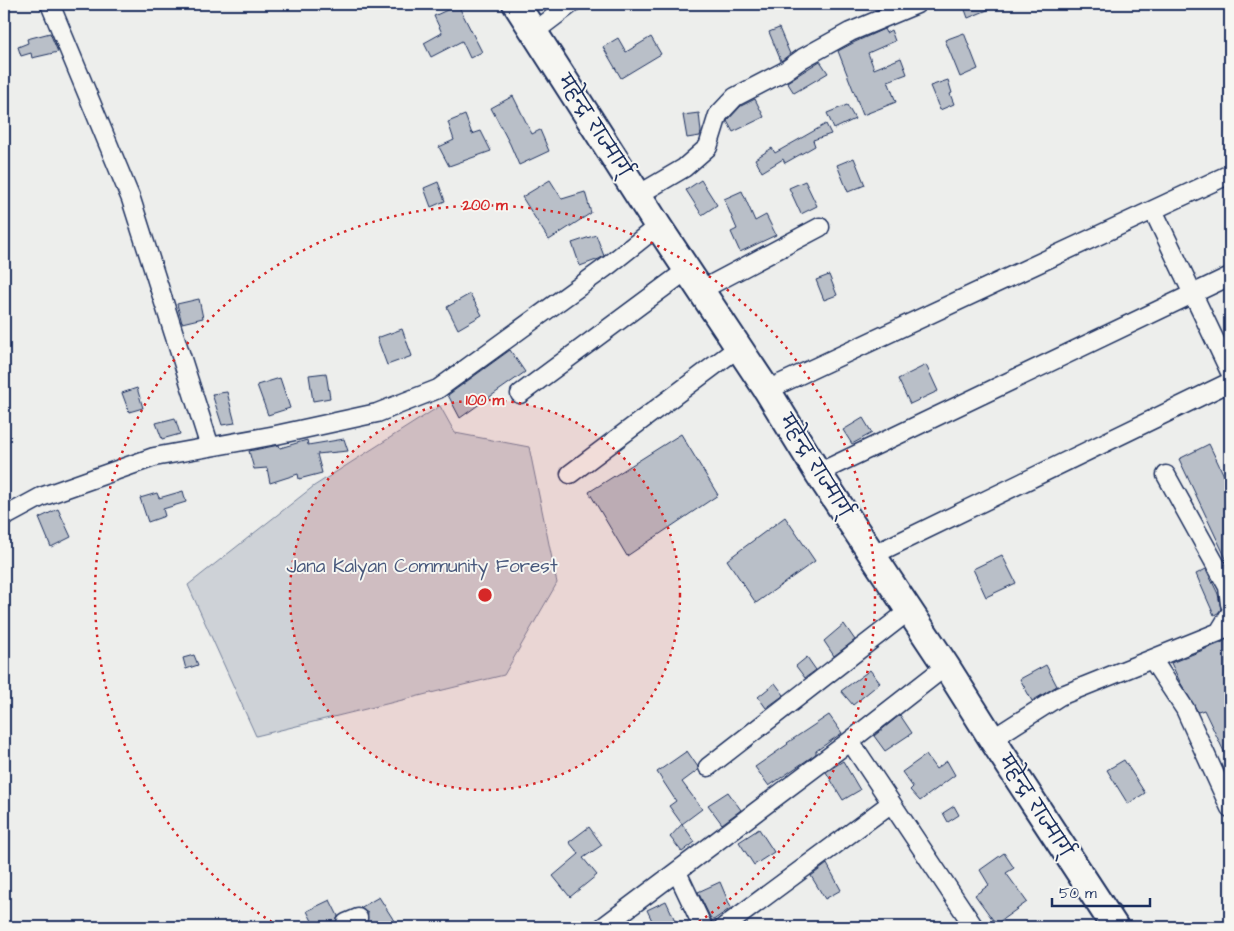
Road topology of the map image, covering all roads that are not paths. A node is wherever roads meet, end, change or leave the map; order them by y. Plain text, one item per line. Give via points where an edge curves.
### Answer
1 (50, 4) edge
2 (516, 4) edge
3 (571, 4) edge
4 (906, 6) edge
5 (534, 32) junction
6 (1230, 174) edge
7 (638, 195) junction
8 (1153, 210) junction
9 (658, 226) junction
10 (820, 227) dead end
11 (1230, 276) edge
12 (694, 280) junction
13 (1193, 294) junction
14 (739, 347) junction
15 (1230, 372) edge
16 (1230, 382) edge
17 (767, 390) junction
18 (520, 394) dead end
19 (210, 447) junction
20 (818, 473) junction
21 (570, 474) dead end
22 (1166, 475) dead end
23 (4, 517) edge
24 (873, 555) junction
25 (1230, 604) edge
26 (910, 610) junction
27 (1230, 614) edge
28 (1152, 659) junction
29 (946, 666) junction
30 (992, 739) junction
31 (850, 742) junction
32 (708, 768) dead end
33 (890, 804) junction
34 (1230, 808) edge
35 (677, 872) junction
36 (603, 927) edge
37 (703, 927) edge
38 (724, 927) edge
39 (974, 927) edge
40 (1115, 927) edge

1 - 19 street via 131,199
2 - 5 highway, महेन्द्र राज्मार्ग्
3 - 5 street
4 - 7 street via 850,32 735,97 718,115 708,147 684,168
5 - 7 highway, महेन्द्र राज्मार्ग्
6 - 8 street
7 - 9 highway, महेन्द्र राज्मार्ग्
8 - 13 street
8 - 17 street
9 - 12 highway, महेन्द्र राज्मार्ग्
9 - 19 street via 438,389 377,413
10 - 12 street
11 - 13 street
12 - 14 highway, महेन्द्र राज्मार्ग्
12 - 18 street
13 - 15 street
13 - 20 street
14 - 17 highway, महेन्द्र राज्मार्ग्
14 - 21 street
16 - 24 street
17 - 20 highway, महेन्द्र राज्मार्ग्
19 - 23 street via 154,457 41,497
20 - 24 highway, महेन्द्र राज्मार्ग्
22 - 25 street via 1228,587
24 - 26 highway, महेन्द्र राज्मार्ग्
26 - 29 highway, महेन्द्र राज्मार्ग्
26 - 32 street
27 - 28 street via 1219,632
28 - 30 street via 1060,696
28 - 34 street via 1185,709
29 - 30 highway, महेन्द्र राज्मार्ग्
29 - 31 street
30 - 40 highway, महेन्द्र राज्मार्ग्
31 - 33 street
31 - 35 street
33 - 38 street
33 - 39 street
35 - 36 street
35 - 37 street

